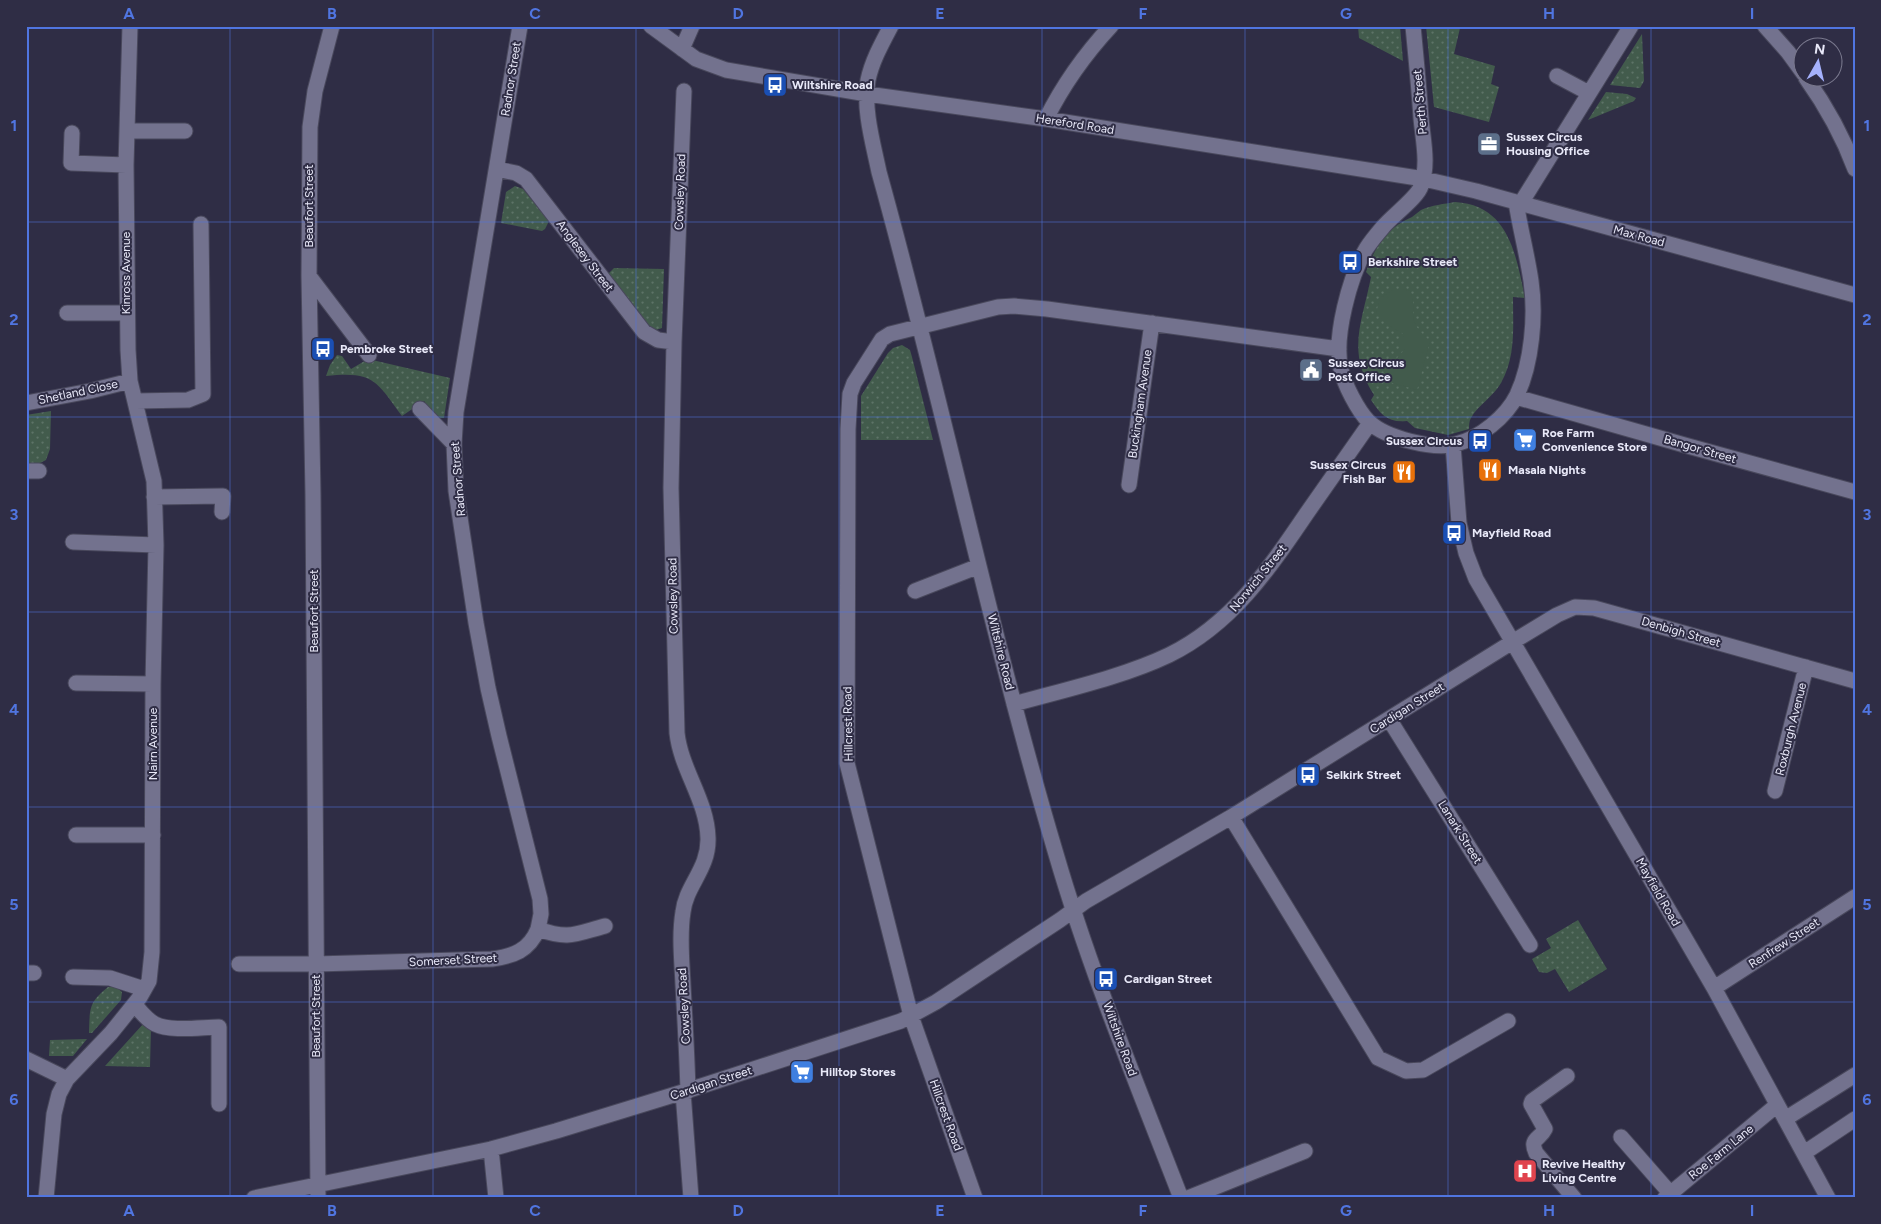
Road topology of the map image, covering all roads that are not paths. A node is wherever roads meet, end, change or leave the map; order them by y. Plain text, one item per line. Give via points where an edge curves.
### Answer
1 (130, 26) edge
2 (332, 26) edge
3 (520, 26) edge
4 (651, 26) edge
5 (692, 26) edge
6 (891, 26) edge
7 (1110, 26) edge
8 (1414, 26) edge
9 (1631, 26) edge
10 (1765, 26) edge
11 (682, 49) junction
12 (1794, 60) edge
13 (1557, 76) dead end
14 (1813, 88) edge
15 (684, 91) dead end
16 (1589, 93) junction
17 (867, 94) junction
18 (1046, 119) junction
19 (127, 131) junction
20 (185, 131) dead end
21 (72, 133) dead end
22 (126, 165) junction
23 (497, 169) junction
24 (1855, 169) edge
25 (1424, 179) junction
26 (1518, 203) junction
27 (201, 224) dead end
28 (309, 276) junction
29 (1855, 295) edge
30 (67, 313) dead end
31 (126, 313) junction
32 (1152, 323) junction
33 (919, 326) junction
34 (674, 342) junction
35 (1339, 349) junction
36 (369, 355) dead end
37 (130, 381) junction
38 (1516, 397) junction
39 (136, 401) junction
40 (26, 403) edge
41 (420, 409) dead end
42 (1370, 423) junction
43 (454, 444) junction
44 (1453, 445) junction
45 (1129, 485) dead end
46 (1855, 492) edge
47 (154, 497) junction
48 (222, 512) dead end
49 (73, 542) dead end
50 (156, 545) junction
51 (979, 566) junction
52 (915, 591) dead end
53 (1514, 641) junction
54 (1806, 667) junction
55 (1855, 681) edge
56 (76, 683) dead end
57 (153, 684) junction
58 (1014, 704) junction
59 (1390, 719) junction
60 (1775, 791) dead end
61 (1231, 817) junction
62 (76, 835) dead end
63 (153, 835) junction
64 (1855, 897) edge
65 (1074, 910) junction
66 (605, 926) dead end
67 (538, 929) junction
68 (1530, 945) dead end
69 (238, 964) dead end
70 (316, 964) junction
71 (73, 977) dead end
72 (1714, 988) junction
73 (144, 989) junction
74 (135, 1005) junction
75 (911, 1016) junction
76 (1508, 1021) dead end
77 (26, 1060) edge
78 (1855, 1075) edge
79 (1567, 1076) dead end
80 (67, 1079) junction
81 (686, 1092) junction
82 (219, 1104) dead end
83 (1781, 1112) junction
84 (1855, 1119) edge
85 (1621, 1137) dead end
86 (491, 1149) junction
87 (1305, 1151) dead end
88 (1804, 1153) junction
89 (318, 1191) edge
90 (1668, 1196) edge
91 (46, 1198) edge
92 (254, 1198) edge
93 (496, 1198) edge
94 (691, 1198) edge
95 (975, 1198) edge
96 (1180, 1198) edge
97 (1188, 1198) edge
98 (1574, 1198) edge
99 (1828, 1198) edge

1 - 19 street, Kinross Avenue
2 - 28 street, Beaufort Street via 315,91 310,127
3 - 23 street, Radnor Street
4 - 11 street, Hereford Road
5 - 11 street
6 - 17 street, Wiltshire Road via 872,67
7 - 18 street via 1074,72
8 - 25 street, Perth Street
9 - 16 street
10 - 12 street
11 - 17 street, Hereford Road via 696,59 726,70
13 - 16 street
14 - 24 street
15 - 34 street, Cowsley Road
16 - 26 street
17 - 18 street, Hereford Road
17 - 33 street, Wiltshire Road via 879,172
18 - 25 street, Hereford Road
19 - 20 street
19 - 22 street, Kinross Avenue
21 - 22 street via 71,163
22 - 31 street, Kinross Avenue
23 - 34 street, Anglesey Street via 526,179 644,332 658,340
23 - 43 street, Radnor Street via 456,412
25 - 26 street, Max Road
25 - 35 street via 1420,190 1384,226 1363,254 1345,306
26 - 29 street, Max Road
26 - 38 street via 1532,295 1532,319 1529,356
27 - 39 street via 203,394 188,400
28 - 36 street
28 - 70 street, Beaufort Street
30 - 31 street
31 - 37 street, Kinross Avenue
32 - 33 street via 1014,306
32 - 35 street
32 - 45 street, Buckingham Avenue
33 - 51 street, Wiltshire Road
33 - 75 street, Hillcrest Road via 882,339 868,358 850,394 848,429 847,763
34 - 81 street, Cowsley Road via 671,488 677,733 682,759 704,810 708,837 706,858 682,914
35 - 42 street via 1343,376
37 - 39 street, Nairn Avenue
37 - 40 street, Shetland Close
38 - 44 street via 1496,422
38 - 46 street, Bangor Street
39 - 47 street, Nairn Avenue via 154,481
41 - 43 street
42 - 44 street via 1398,438
42 - 58 street, Norwich Street via 1280,554 1248,594 1219,622 1190,643 1155,661
43 - 67 street, Radnor Street via 456,491 476,623 490,698 540,899
44 - 53 street, Mayfield Road via 1459,523 1466,553 1476,579
47 - 48 street via 223,496
47 - 50 street, Nairn Avenue
49 - 50 street
50 - 57 street, Nairn Avenue
51 - 52 street
51 - 58 street, Wiltshire Road
53 - 54 street, Denbigh Street via 1575,607 1594,608
53 - 59 street, Cardigan Street
53 - 72 street, Mayfield Road
54 - 55 street, Denbigh Street
54 - 60 street, Roxburgh Avenue
56 - 57 street
57 - 63 street, Nairn Avenue
58 - 65 street, Wiltshire Road
59 - 61 street, Cardigan Street
59 - 68 street, Lanark Street
61 - 65 street, Cardigan Street
61 - 76 street via 1378,1058 1406,1071 1423,1070
62 - 63 street
63 - 73 street, Nairn Avenue via 152,952 149,981
64 - 72 street, Renfrew Street
65 - 75 street, Cardigan Street
65 - 96 street, Wiltshire Road
66 - 67 street via 568,936
67 - 70 street, Somerset Street via 524,950 497,959
69 - 70 street, Somerset Street
70 - 89 street, Beaufort Street
71 - 73 street via 110,978
72 - 83 street, Mayfield Road
73 - 74 street, Nairn Avenue
74 - 80 street, Nairn Avenue
74 - 82 street via 147,1018 162,1026 220,1027
75 - 81 street, Cardigan Street
75 - 95 street, Hillcrest Road
77 - 80 street
78 - 83 street, Roe Farm Lane
79 - 98 street via 1532,1101 1544,1129 1533,1147
80 - 91 street, Nairn Avenue via 54,1114
81 - 86 street, Cardigan Street
81 - 94 street, Cowsley Road
83 - 88 street, Mayfield Road
83 - 90 street, Roe Farm Lane
84 - 88 street
85 - 90 street
86 - 89 street, Cardigan Street
86 - 93 street
87 - 97 street
88 - 99 street, Mayfield Road
89 - 92 street, Cardigan Street

